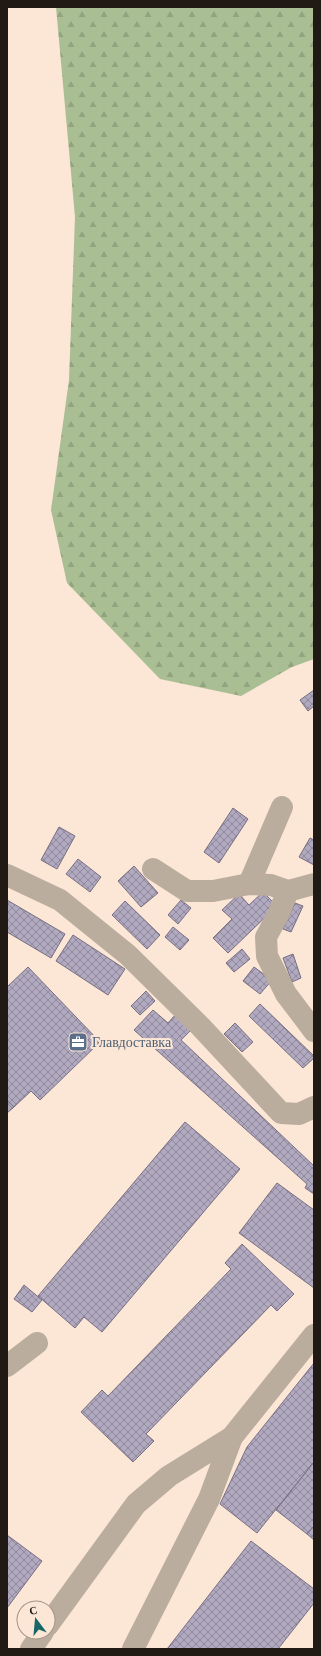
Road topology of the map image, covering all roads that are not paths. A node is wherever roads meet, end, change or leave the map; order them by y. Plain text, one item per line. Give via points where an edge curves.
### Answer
1 (282, 807) dead end
2 (153, 869) dead end
3 (7, 875) edge
4 (249, 884) junction
5 (314, 884) edge
6 (288, 891) junction
7 (314, 1030) edge
8 (314, 1107) edge
9 (314, 1335) edge
10 (37, 1343) dead end
11 (7, 1366) edge
12 (232, 1437) junction
13 (56, 1614) edge
14 (37, 1640) edge
15 (31, 1649) edge
16 (133, 1649) edge

1 - 4 lane
2 - 4 lane via 187,892 213,891
3 - 8 lane via 60,900 128,955 201,1027 281,1113 299,1114
4 - 6 lane via 271,885
5 - 6 lane
6 - 7 lane via 266,937 267,956 286,994
9 - 12 lane
10 - 11 lane
12 - 13 lane via 169,1476 136,1504
12 - 16 lane via 209,1499
14 - 15 lane

